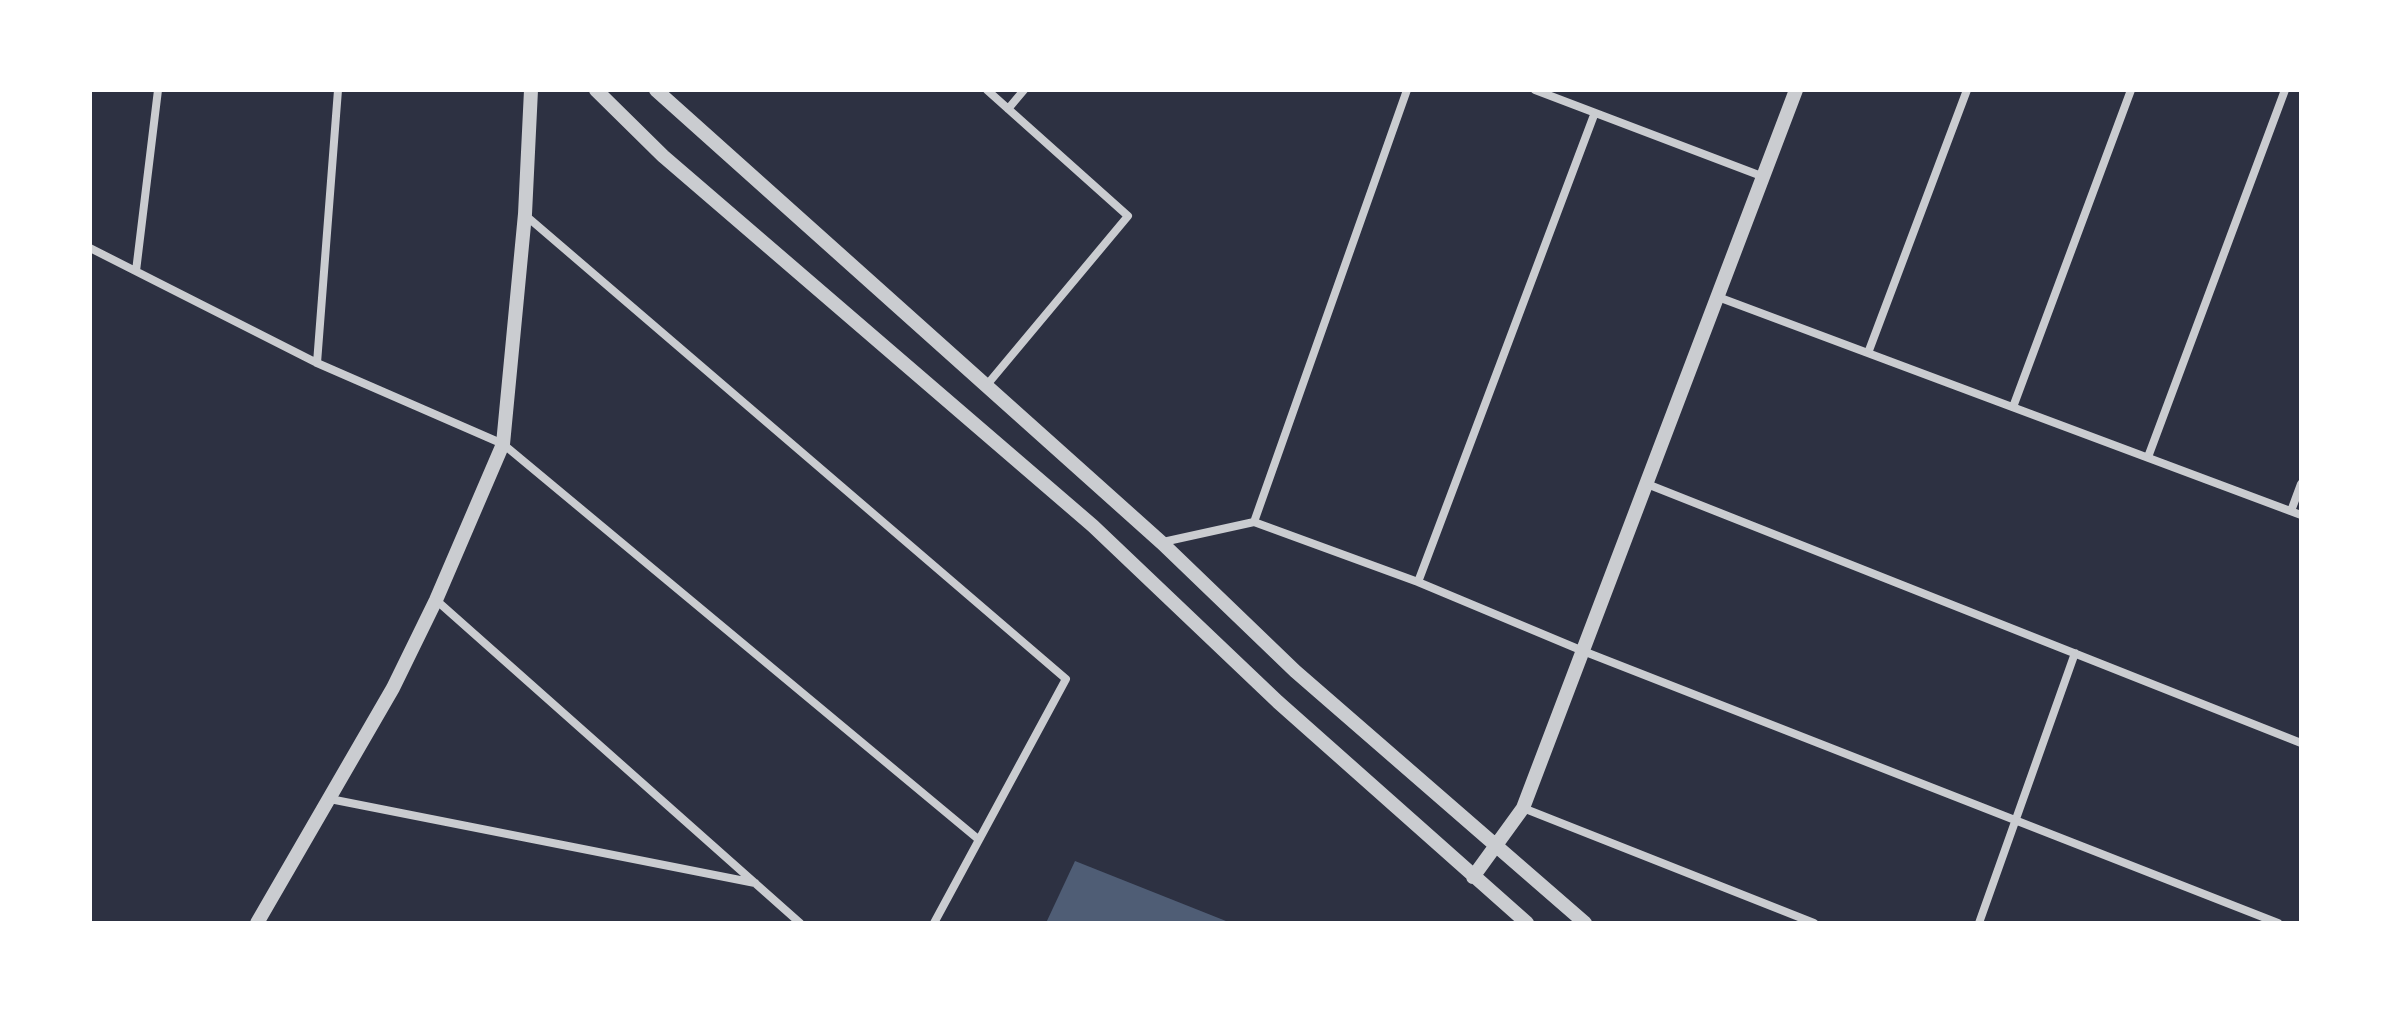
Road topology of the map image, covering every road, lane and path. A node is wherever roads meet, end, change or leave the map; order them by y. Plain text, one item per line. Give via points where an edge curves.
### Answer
1 (158, 90) edge
2 (338, 90) edge
3 (531, 90) edge
4 (596, 90) edge
5 (656, 90) edge
6 (987, 90) edge
7 (1024, 90) edge
8 (1407, 90) edge
9 (1537, 90) edge
10 (1796, 90) edge
11 (1967, 90) edge
12 (2131, 90) edge
13 (2285, 90) edge
14 (1008, 109) junction
15 (1594, 115) junction
16 (1764, 177) junction
17 (525, 214) junction
18 (90, 248) edge
19 (136, 271) junction
20 (1718, 297) junction
21 (1868, 353) junction
22 (317, 363) junction
23 (985, 387) junction
24 (2013, 407) junction
25 (503, 444) junction
26 (2148, 457) junction
27 (1647, 484) junction
28 (2301, 484) edge
29 (2291, 511) junction
30 (2301, 515) edge
31 (1254, 522) junction
32 (1162, 543) junction
33 (1418, 582) junction
34 (436, 600) junction
35 (1583, 651) junction
36 (2075, 653) junction
37 (2301, 743) edge
38 (330, 799) junction
39 (1523, 808) junction
40 (2016, 820) junction
41 (978, 839) junction
42 (1499, 846) junction
43 (1473, 877) junction
44 (756, 883) junction
45 (257, 923) edge
46 (800, 923) edge
47 (934, 923) edge
48 (1527, 923) edge
49 (1585, 923) edge
50 (1814, 923) edge
51 (1979, 923) edge
52 (2278, 923) edge

1 - 19 street
2 - 22 street
3 - 17 street
4 - 43 street via 687,176 1093,526
5 - 23 street
6 - 14 street
7 - 14 street
8 - 31 street
9 - 15 street
10 - 16 street
11 - 21 street
12 - 24 street
13 - 26 street
14 - 23 street via 1128,216
15 - 16 street
15 - 33 street
16 - 20 street
17 - 25 street
17 - 41 street via 1066,679
18 - 19 street
19 - 22 street
20 - 21 street
20 - 27 street
21 - 24 street
22 - 25 street
23 - 32 street
24 - 26 street
25 - 34 street
25 - 41 street
26 - 29 street
27 - 35 street
27 - 36 street
28 - 29 street
29 - 30 street
31 - 32 street
31 - 33 street
32 - 42 street via 1295,671
33 - 35 street
34 - 38 street
34 - 44 street
35 - 39 street
35 - 40 street
36 - 37 street
36 - 40 street
38 - 44 street
38 - 45 street
39 - 42 street
39 - 50 street
40 - 51 street
40 - 52 street
41 - 47 street
42 - 43 street
42 - 49 street
43 - 48 street
44 - 46 street

